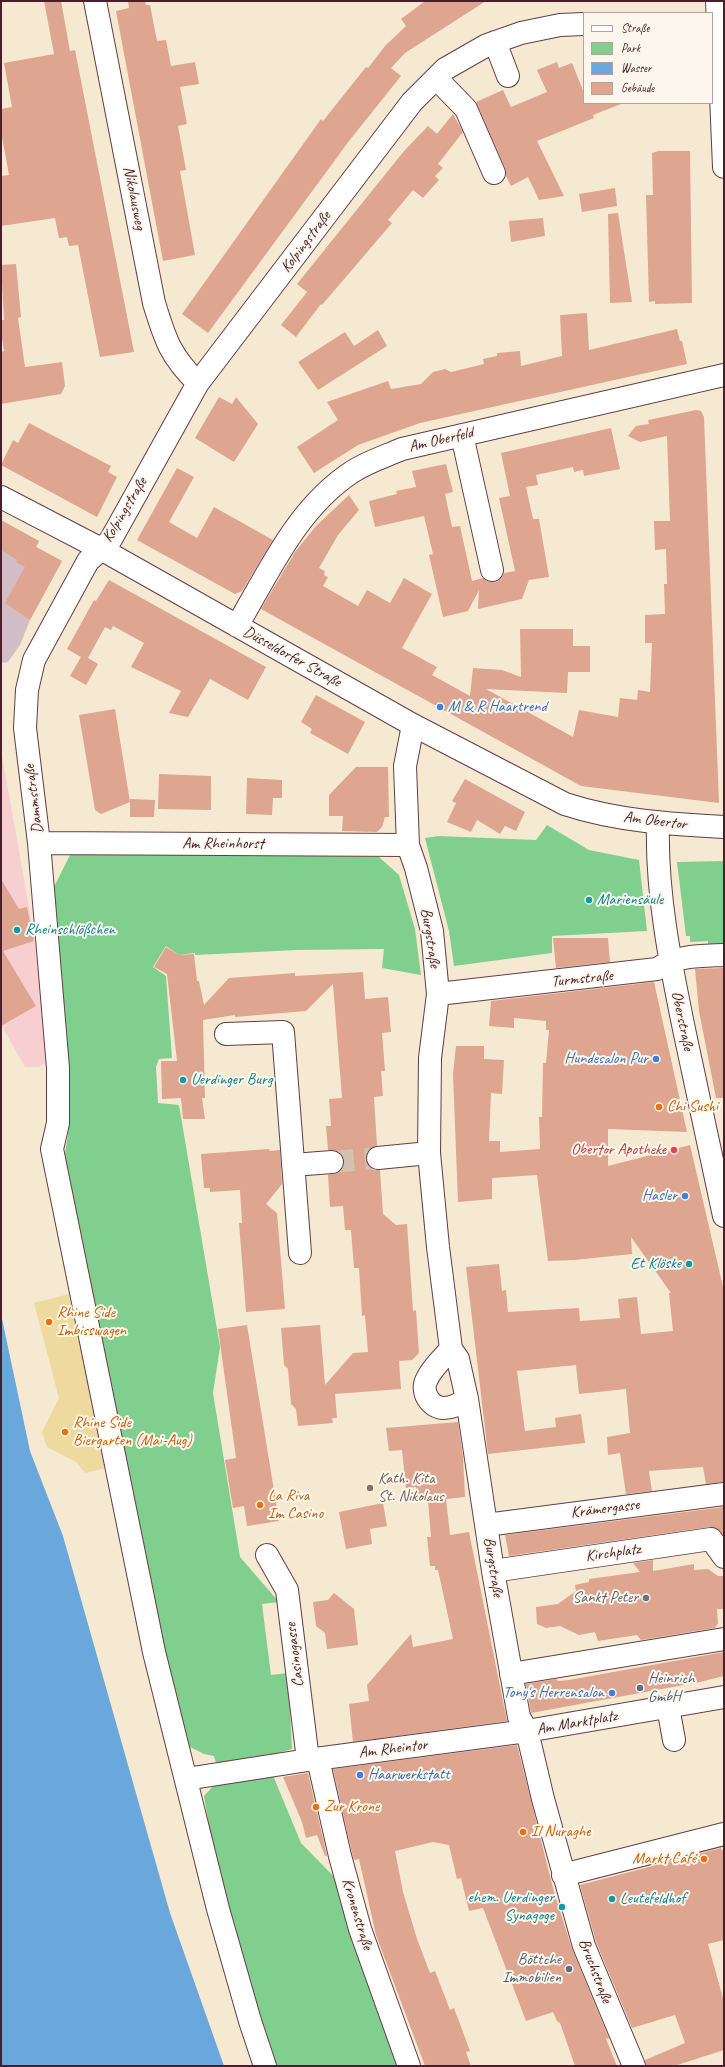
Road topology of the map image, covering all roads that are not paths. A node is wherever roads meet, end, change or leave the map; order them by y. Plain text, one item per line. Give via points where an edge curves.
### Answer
1 (95, 1) edge
2 (717, 16) edge
3 (583, 24) edge
4 (495, 42) junction
5 (508, 76) dead end
6 (436, 78) junction
7 (724, 167) edge
8 (494, 173) dead end
9 (724, 375) edge
10 (198, 383) junction
11 (462, 435) junction
12 (1, 497) edge
13 (101, 550) junction
14 (492, 570) dead end
15 (237, 626) junction
16 (413, 725) junction
17 (586, 811) joint
18 (658, 824) junction
19 (724, 827) edge
20 (39, 842) junction
21 (408, 845) junction
22 (724, 955) edge
23 (670, 961) junction
24 (438, 994) junction
25 (226, 1034) dead end
26 (429, 1154) junction
27 (378, 1158) tunnel mouth
28 (332, 1162) tunnel mouth
29 (293, 1165) junction
30 (724, 1216) edge
31 (300, 1253) dead end
32 (451, 1349) junction
33 (467, 1399) junction
34 (724, 1494) edge
35 (486, 1525) junction
36 (267, 1555) dead end
37 (724, 1557) edge
38 (492, 1571) junction
39 (724, 1639) edge
40 (511, 1674) junction
41 (724, 1697) edge
42 (668, 1707) junction
43 (527, 1731) junction
44 (674, 1740) dead end
45 (313, 1759) junction
46 (186, 1779) junction
47 (724, 1834) edge
48 (563, 1875) junction
49 (265, 2066) edge
50 (409, 2066) edge
51 (634, 2066) edge

1 - 10 street, Nikolausweg via 154,303 166,342 184,369
2 - 7 street
3 - 4 street, Kolpingstraße via 560,25 521,33
4 - 5 street
4 - 6 street, Kolpingstraße via 445,69
6 - 8 street via 466,109
6 - 10 street, Kolpingstraße via 412,102
9 - 11 street, Am Oberfeld
10 - 13 street, Kolpingstraße via 110,541
11 - 14 street
11 - 15 street, Am Oberfeld via 402,449 353,471 319,499 292,532
12 - 13 street, Düsseldorfer Straße
13 - 15 street, Düsseldorfer Straße
13 - 20 street, Dammstraße via 88,561 34,660 27,690 25,728
15 - 16 street, Düsseldorfer Straße
16 - 17 street, Düsseldorfer Straße via 565,804
16 - 21 street, Burgstraße via 404,766
17 - 18 street, Am Obertor
18 - 19 street, Am Obertor
18 - 23 street, Oberstraße via 661,887
20 - 21 street, Am Rheinhorst
20 - 46 street, Dammstraße via 58,1068 58,1123 52,1149 154,1652
21 - 24 street, Burgstraße via 432,931
22 - 23 street, Turmstraße
23 - 24 street, Turmstraße via 657,970
23 - 30 street, Oberstraße
24 - 26 street, Burgstraße via 430,1058
25 - 29 street via 284,1032
26 - 27 street
26 - 32 street, Burgstraße
28 - 29 street
29 - 31 street
32 - 33 street, Burgstraße via 458,1359
32 - 33 street via 426,1379 424,1391 435,1407 456,1406
33 - 35 street, Burgstraße
34 - 35 street, Krämergasse
35 - 38 street, Burgstraße
36 - 45 street, Casinogasse via 288,1590
37 - 38 street, Kirchplatz via 711,1539
38 - 40 street, Burgstraße
39 - 40 street
40 - 43 street, Burgstraße via 519,1717
41 - 42 street, Am Marktplatz
42 - 43 street, Am Marktplatz
42 - 44 street
43 - 45 street, Am Rheintor
43 - 48 street, Am Marktplatz
45 - 46 street, Am Rheintor
45 - 50 street, Kronenstraße via 360,1929
46 - 49 street, Dammstraße via 218,1909
47 - 48 street
48 - 51 street, Bruchstraße via 584,1946

